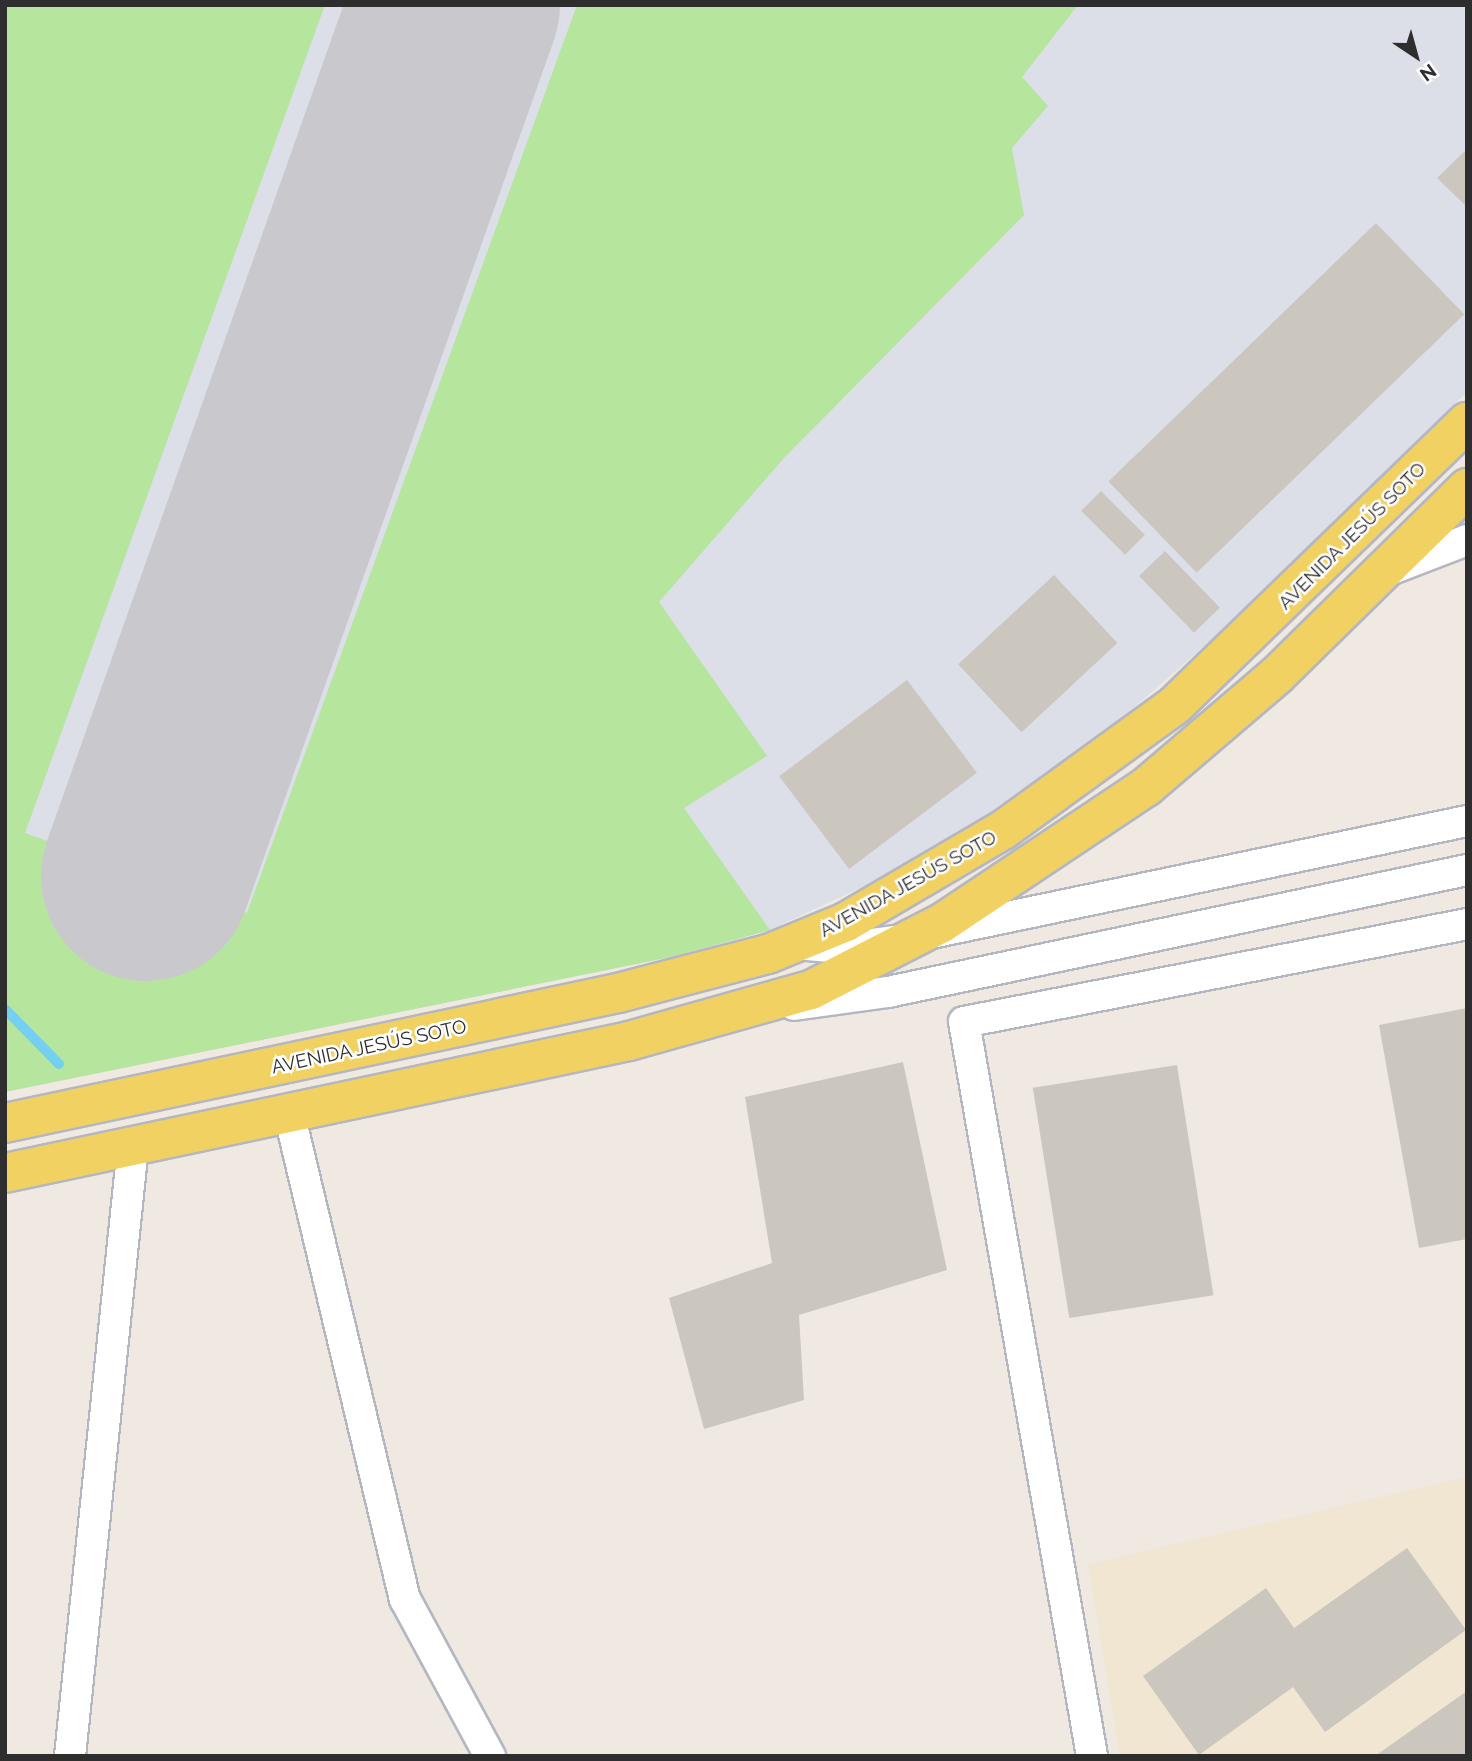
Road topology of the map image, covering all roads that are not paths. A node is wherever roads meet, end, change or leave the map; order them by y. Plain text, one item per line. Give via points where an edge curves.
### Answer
1 (1467, 422) edge
2 (1467, 488) edge
3 (1467, 540) edge
4 (1381, 573) junction
5 (1467, 821) edge
6 (1467, 870) edge
7 (1467, 924) edge
8 (917, 936) junction
9 (796, 944) junction
10 (741, 1012) junction
11 (289, 1113) junction
12 (5, 1123) edge
13 (133, 1146) junction
14 (5, 1173) edge
15 (71, 1756) edge
16 (490, 1756) edge
17 (1092, 1756) edge

1 - 9 main road, AVENIDA JESÚS SOTO via 1246,641 1118,750 929,876
2 - 4 main road
3 - 4 street
4 - 8 main road via 1278,675 1146,787 1028,869
5 - 8 street
6 - 10 street via 888,992
7 - 17 street via 964,1022
8 - 9 street via 841,948
8 - 10 main road via 811,990
9 - 12 main road, AVENIDA JESÚS SOTO via 618,993
10 - 11 main road via 552,1058
11 - 13 main road
11 - 16 street via 405,1599
13 - 14 main road
13 - 15 street

